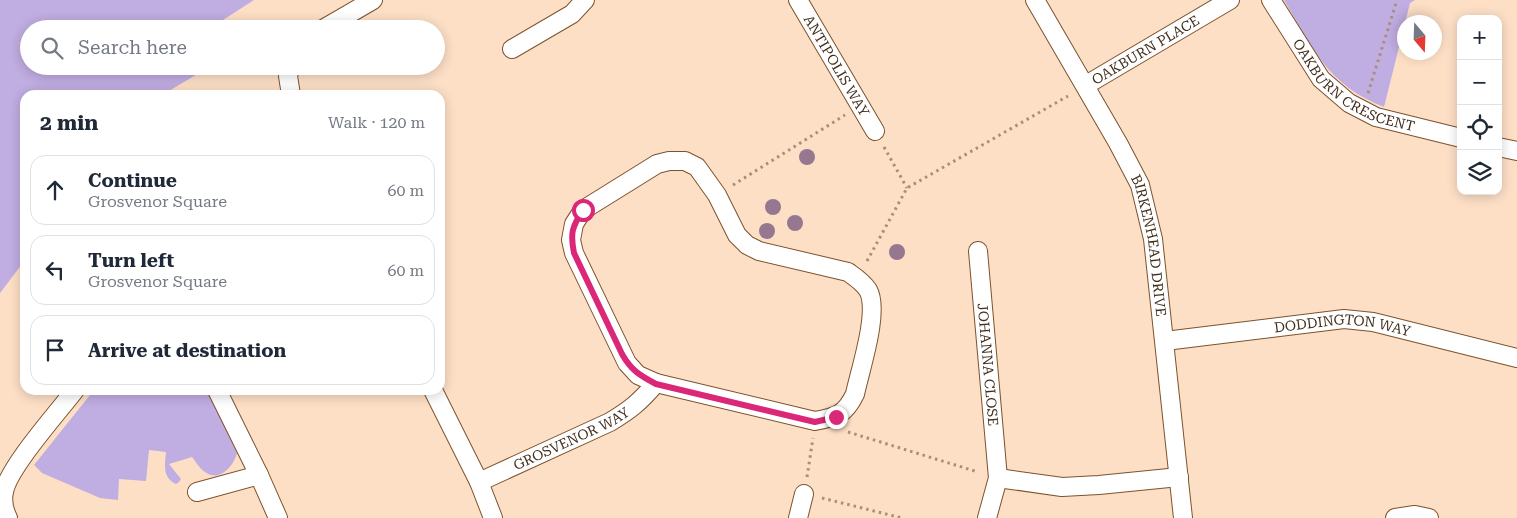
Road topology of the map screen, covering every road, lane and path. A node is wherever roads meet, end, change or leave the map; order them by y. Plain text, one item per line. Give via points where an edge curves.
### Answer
1 (373, 0) edge
2 (585, 0) edge
3 (798, 0) edge
4 (1035, 0) edge
5 (1230, 0) edge
6 (1272, 0) edge
7 (1397, 0) edge
8 (338, 20) edge
9 (512, 50) dead end
10 (289, 75) edge
11 (1086, 86) junction
12 (291, 90) edge
13 (860, 106) junction
14 (1363, 110) junction
15 (875, 131) joint
16 (1457, 137) edge
17 (1502, 148) edge
18 (1517, 152) edge
19 (907, 188) junction
20 (716, 195) junction
21 (978, 251) dead end
22 (858, 279) junction
23 (1165, 341) junction
24 (1517, 358) edge
25 (656, 384) junction
26 (71, 395) edge
27 (219, 395) edge
28 (436, 395) edge
29 (815, 422) junction
30 (259, 475) junction
31 (1179, 477) junction
32 (998, 478) junction
33 (479, 482) junction
34 (197, 492) dead end
35 (804, 494) junction
36 (8, 518) edge
37 (278, 518) edge
38 (494, 518) edge
39 (798, 518) edge
40 (902, 518) edge
41 (987, 518) edge
42 (1183, 518) edge
43 (1395, 518) edge
44 (1429, 518) edge

1 - 8 street
2 - 9 street via 572,14
3 - 13 street, ANTIPOLIS WAY
4 - 11 street, BIRKENHEAD DRIVE
5 - 11 street, OAKBURN PLACE
6 - 14 street, OAKBURN CRESCENT via 1321,79 1349,103
7 - 14 path
10 - 12 street
11 - 19 path
11 - 23 street, BIRKENHEAD DRIVE via 1140,185 1153,239
13 - 15 street, ANTIPOLIS WAY
13 - 20 path
14 - 16 street, OAKBURN CRESCENT via 1376,117
15 - 19 path
17 - 18 street
19 - 22 path
20 - 22 street via 737,234 747,245 759,251 848,272
20 - 25 street via 697,167 685,161 668,161 657,164 583,210 574,224 571,240 574,253 622,354 638,375
21 - 32 street, JOHANNA CLOSE
22 - 29 street via 868,291 872,320 855,394 850,404 836,417
23 - 24 street, DODDINGTON WAY via 1344,319 1373,322
23 - 31 street, BIRKENHEAD DRIVE
25 - 29 street
25 - 33 street, GROSVENOR WAY via 642,400 616,418
26 - 36 street via 11,475 4,491 4,510
27 - 30 street
28 - 33 street
29 - 32 path
29 - 35 path
30 - 34 street
30 - 37 street
31 - 32 street via 1062,487
31 - 42 street, BIRKENHEAD DRIVE
32 - 41 street, JOHANNA CLOSE
33 - 38 street
35 - 39 street
35 - 40 path
43 - 44 street via 1415,514

